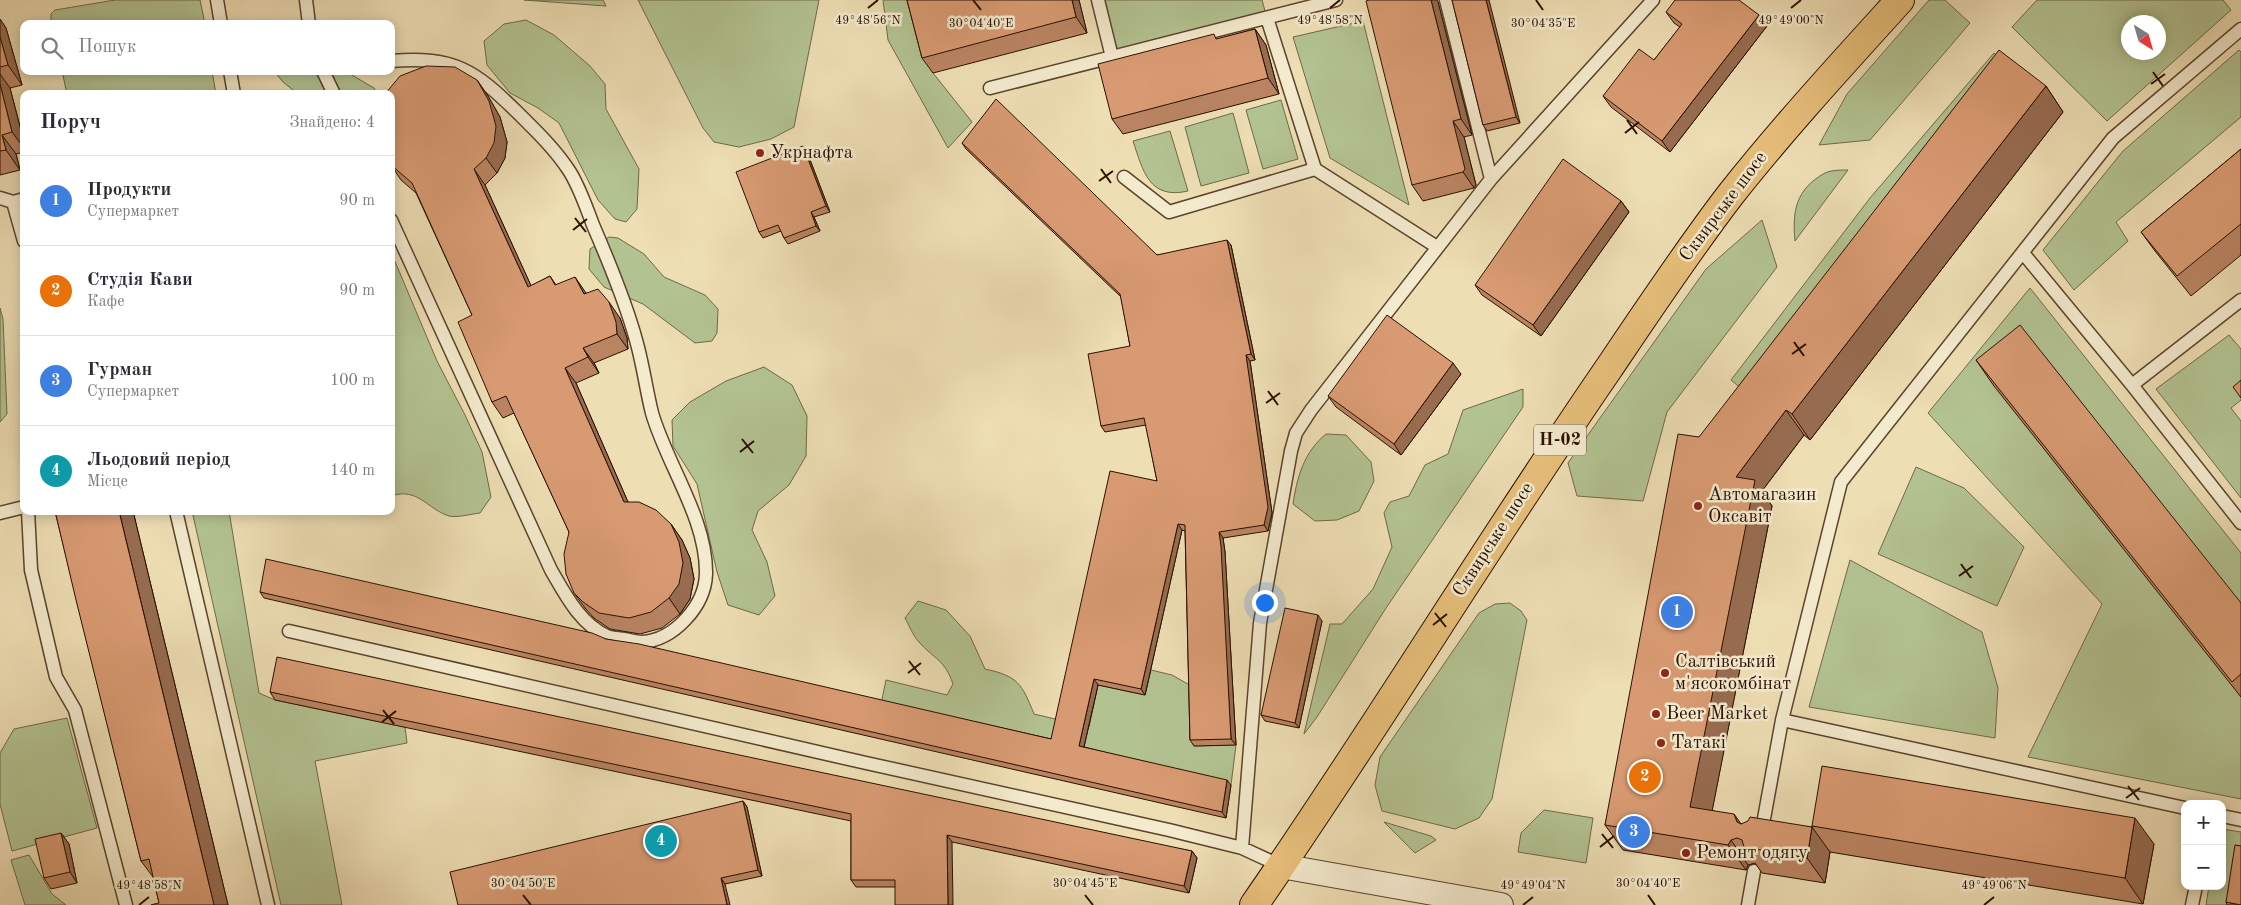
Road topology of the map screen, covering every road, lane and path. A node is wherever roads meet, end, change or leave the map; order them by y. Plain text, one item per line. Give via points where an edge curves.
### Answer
1 (217, 0) edge
2 (306, 0) edge
3 (1098, 0) edge
4 (1336, 0) edge
5 (1446, 0) edge
6 (1653, 0) edge
7 (1900, 0) edge
8 (1267, 18) junction
9 (220, 20) edge
10 (308, 20) edge
11 (2241, 29) edge
12 (1112, 57) junction
13 (395, 61) edge
14 (231, 75) edge
15 (325, 75) edge
16 (990, 88) dead end
17 (233, 90) edge
18 (332, 90) edge
19 (1315, 169) junction
20 (1124, 177) dead end
21 (1491, 179) junction
22 (0, 198) edge
23 (18, 200) edge
24 (20, 214) edge
25 (395, 229) edge
26 (1437, 247) junction
27 (2023, 253) junction
28 (2241, 300) edge
29 (2132, 385) junction
30 (20, 508) edge
31 (0, 514) edge
32 (28, 515) edge
33 (177, 515) edge
34 (2241, 522) edge
35 (289, 631) dead end
36 (1782, 720) junction
37 (2181, 807) edge
38 (2226, 817) edge
39 (2241, 820) edge
40 (1760, 840) edge
41 (1242, 848) junction
42 (1281, 866) junction
43 (1754, 871) edge
44 (2195, 890) edge
45 (126, 905) edge
46 (268, 905) edge
47 (1254, 905) edge
48 (1501, 905) edge
49 (1748, 905) edge
50 (2192, 905) edge

1 - 9 lane
2 - 10 lane
3 - 12 lane
4 - 8 lane
5 - 21 lane
6 - 21 lane
7 - 42 main road, Сквирське шосе / Н-02 via 1804,105 1730,196 1661,292 1546,460
8 - 12 lane
8 - 19 lane
11 - 27 lane via 2113,138
12 - 16 lane
13 - 25 lane via 417,59 467,70 500,95 546,141 569,171 625,305 637,341 653,413 702,541 706,575 700,598 686,619 666,635 642,642 607,636 582,618 570,603 551,570
14 - 17 lane
15 - 18 lane
19 - 20 lane via 1168,212
19 - 26 lane
21 - 26 lane
22 - 23 lane
23 - 24 lane
26 - 41 lane via 1296,433 1260,624
27 - 29 lane
27 - 36 lane via 1841,482
28 - 29 lane
29 - 34 lane
30 - 31 lane
32 - 45 lane via 31,570 56,677 75,710
33 - 46 lane
35 - 41 lane
36 - 37 lane
36 - 40 lane
38 - 39 lane
41 - 42 lane
42 - 47 main road, Сквирське шосе / Н-02
42 - 48 street
43 - 49 lane
44 - 50 lane

